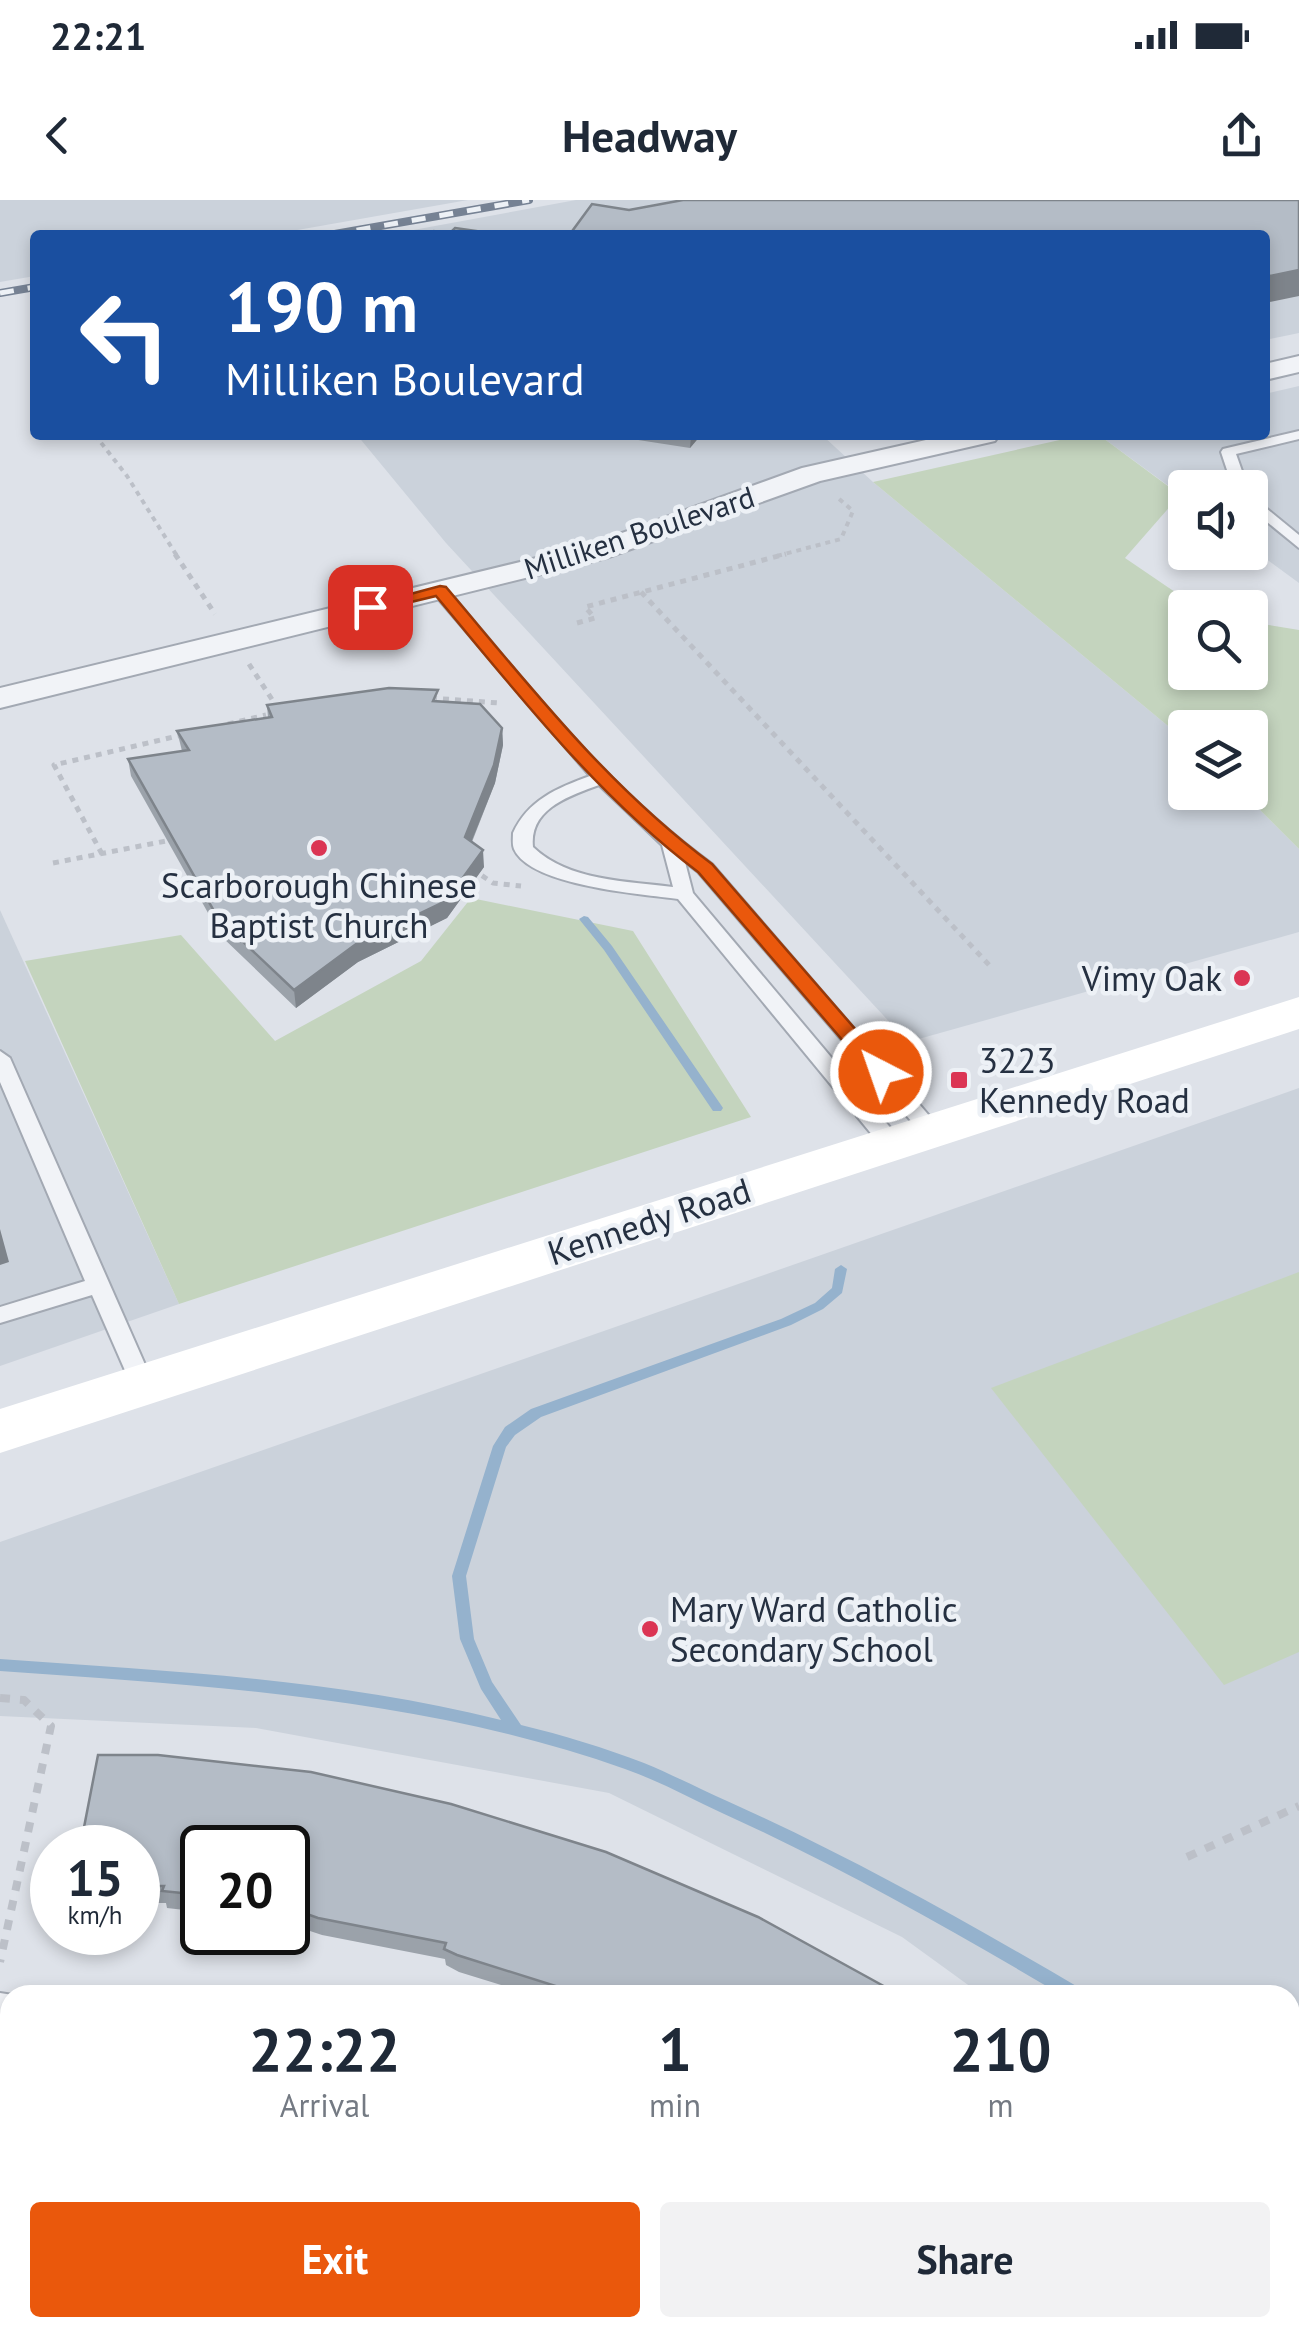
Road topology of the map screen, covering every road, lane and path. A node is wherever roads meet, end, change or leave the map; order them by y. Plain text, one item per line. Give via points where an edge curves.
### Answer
1 (1299, 364) edge
2 (1270, 371) edge
3 (1299, 435) edge
4 (99, 440) edge
5 (962, 440) edge
6 (1272, 440) junction
7 (1299, 457) edge
8 (1234, 470) edge
9 (829, 490) dead end
10 (1268, 516) edge
11 (1299, 543) edge
12 (440, 591) junction
13 (641, 592) junction
14 (577, 623) dead end
15 (221, 624) dead end
16 (244, 657) dead end
17 (0, 698) edge
18 (429, 698) edge
19 (273, 700) edge
20 (502, 703) dead end
21 (266, 715) edge
22 (228, 724) edge
23 (189, 733) edge
24 (602, 777) junction
25 (166, 841) edge
26 (671, 843) junction
27 (102, 854) junction
28 (484, 856) edge
29 (53, 863) dead end
30 (526, 886) dead end
31 (684, 894) junction
32 (991, 967) dead end
33 (1299, 1012) edge
34 (0, 1058) edge
35 (911, 1137) junction
36 (101, 1284) junction
37 (0, 1315) edge
38 (142, 1385) junction
39 (0, 1431) edge
40 (0, 1698) edge
41 (1299, 1806) edge
42 (1187, 1857) dead end
43 (0, 1962) edge

1 - 2 street
3 - 6 lane
4 - 15 path
5 - 12 street, Milliken Boulevard via 812,474 596,552
6 - 7 lane
6 - 8 lane via 1228,452
9 - 13 path via 854,512 841,539
10 - 11 lane
12 - 17 street, Milliken Boulevard
12 - 24 lane
13 - 14 path via 585,607 595,618
13 - 32 path
16 - 19 path
18 - 20 path
21 - 22 path
23 - 27 path via 54,765
24 - 26 lane
24 - 31 lane via 540,807 520,839 524,854 563,874
25 - 27 path
26 - 31 lane
26 - 35 lane via 705,868
27 - 29 path
28 - 30 path via 473,870 493,882
31 - 35 lane
33 - 35 main road, Kennedy Road
34 - 36 lane
35 - 38 main road, Kennedy Road
36 - 37 lane
36 - 38 lane
38 - 39 main road, Kennedy Road
40 - 43 path via 24,1700 50,1726
41 - 42 path

